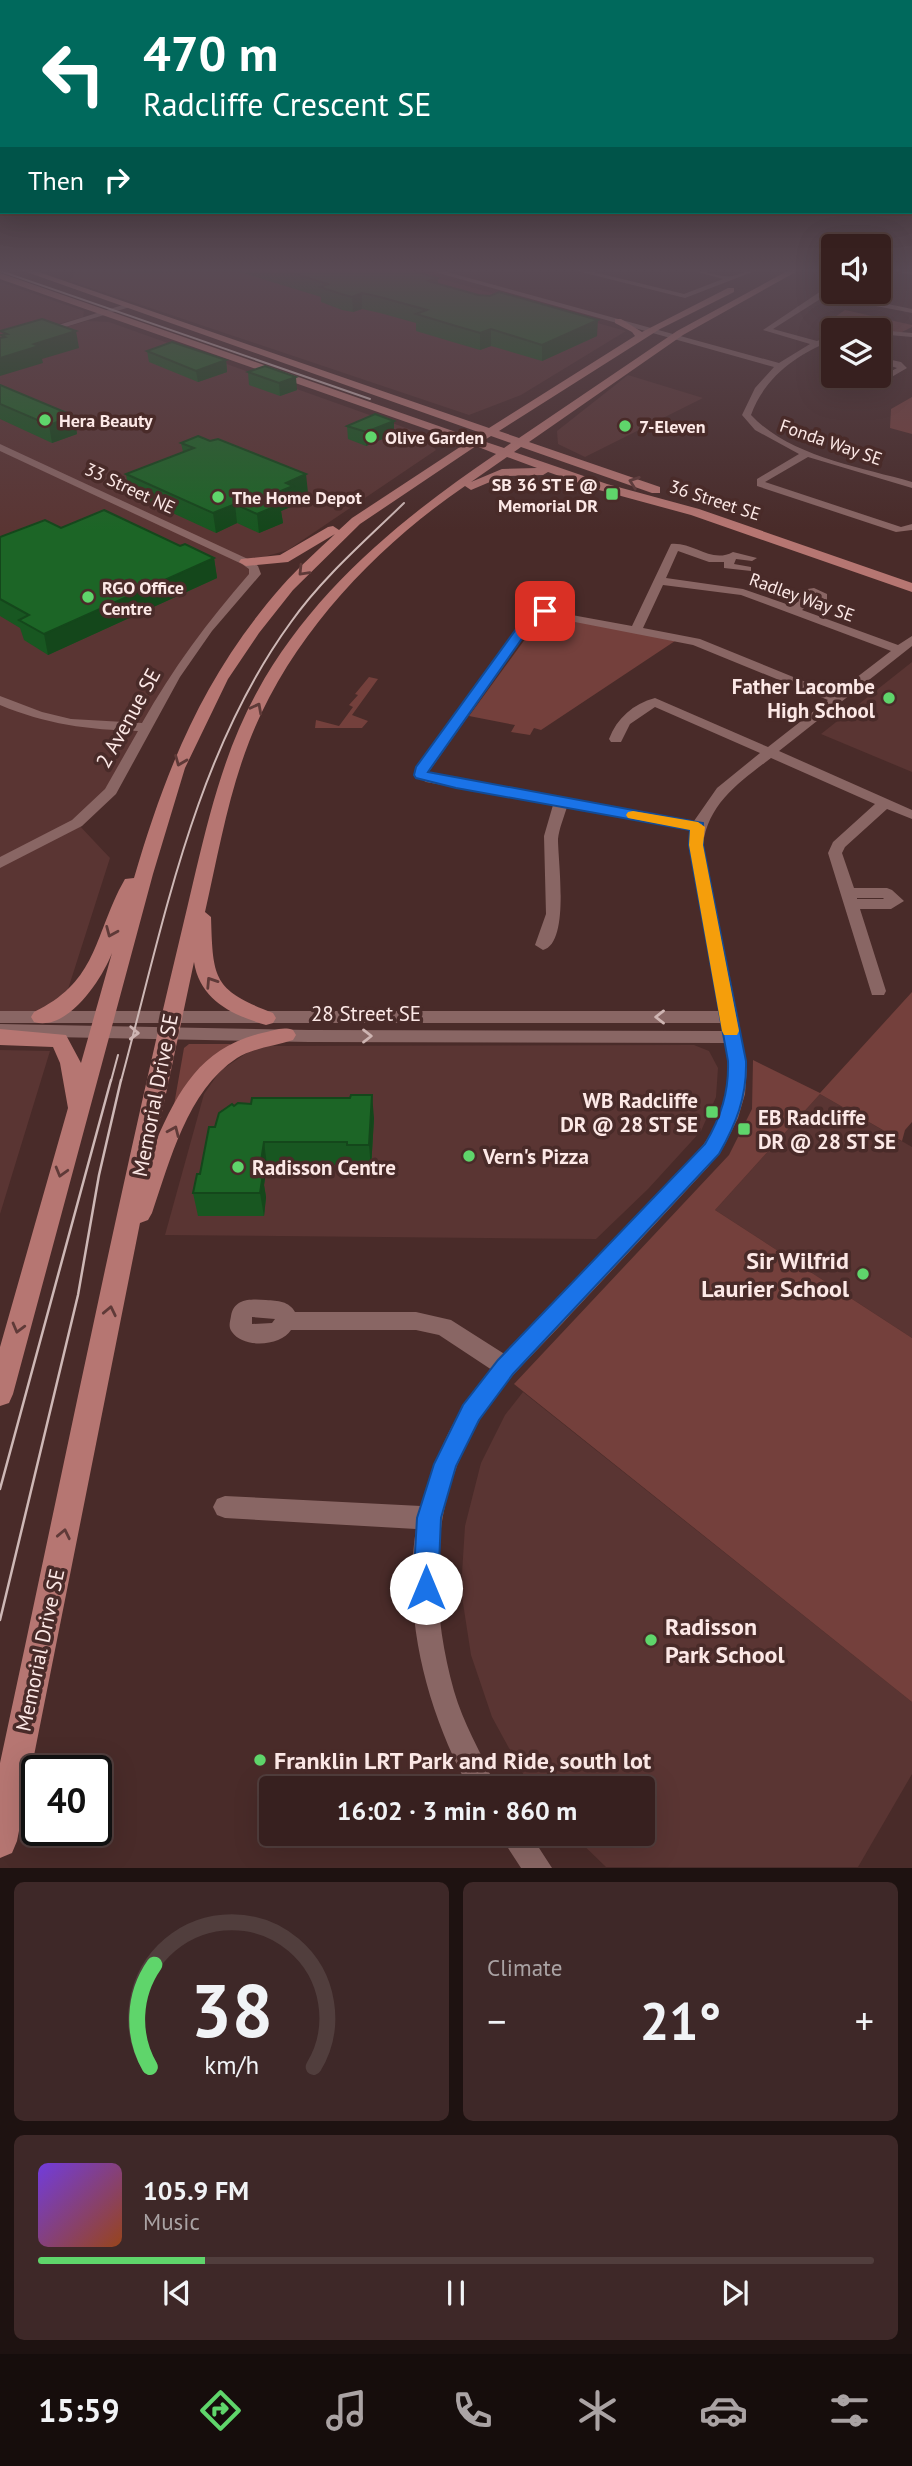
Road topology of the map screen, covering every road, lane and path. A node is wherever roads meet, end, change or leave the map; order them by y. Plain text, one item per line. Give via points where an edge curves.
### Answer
1 (227, 356) edge
2 (275, 356) edge
3 (610, 356) edge
4 (640, 356) edge
5 (647, 356) edge
6 (746, 356) edge
7 (793, 356) edge
8 (891, 362) edge
9 (778, 365) junction
10 (626, 370) junction
11 (891, 374) edge
12 (546, 398) junction
13 (524, 411) junction
14 (395, 415) junction
15 (446, 415) junction
16 (409, 419) junction
17 (547, 425) junction
18 (499, 442) junction
19 (0, 447) edge
20 (808, 453) junction
21 (556, 454) junction
22 (599, 470) junction
23 (565, 474) junction
24 (412, 482) junction
25 (912, 485) edge
26 (413, 518) junction
27 (356, 521) junction
28 (912, 527) edge
29 (752, 558) dead end
30 (729, 560) junction
31 (246, 562) junction
32 (747, 569) dead end
33 (660, 581) junction
34 (910, 585) edge
35 (805, 603) dead end
36 (793, 611) junction
37 (637, 629) junction
38 (912, 640) edge
39 (899, 650) junction
40 (836, 699) junction
41 (0, 700) edge
42 (145, 727) junction
43 (616, 740) dead end
44 (770, 751) junction
45 (561, 803) junction
46 (885, 803) junction
47 (912, 815) edge
48 (698, 827) junction
49 (0, 863) edge
50 (144, 874) junction
51 (201, 890) junction
52 (543, 946) dead end
53 (878, 991) dead end
54 (0, 1017) edge
55 (41, 1017) junction
56 (728, 1017) junction
57 (266, 1018) junction
58 (103, 1024) junction
59 (168, 1026) junction
60 (0, 1030) edge
61 (286, 1035) junction
62 (0, 1037) edge
63 (732, 1038) junction
64 (79, 1107) junction
65 (126, 1238) junction
66 (286, 1321) dead end
67 (506, 1367) junction
68 (0, 1394) edge
69 (225, 1507) dead end
70 (429, 1518) junction
71 (475, 1776) edge
72 (0, 1841) edge
73 (522, 1846) edge
74 (538, 1867) edge

1 - 14 main road
2 - 15 main road
3 - 12 main road
4 - 10 main road
5 - 10 main road
6 - 9 street
7 - 9 street, Fonda Way SE
8 - 11 street via 903,368
9 - 20 street, Fonda Way SE via 749,403 746,415 766,436
10 - 17 main road
12 - 13 main road
12 - 18 main road
13 - 15 main road via 489,419
13 - 18 main road
14 - 16 main road
14 - 18 main road
15 - 18 main road
16 - 18 main road
16 - 24 main road via 439,435 445,444 441,456
17 - 18 main road
17 - 21 main road via 542,442
18 - 21 main road, 36 Street SE
18 - 22 main road
18 - 23 main road, 36 Street SE
18 - 24 main road
18 - 26 main road, Memorial Drive SE
19 - 31 street, 33 Street NE
20 - 25 street, Fonda Way SE
20 - 28 street via 760,484 900,530
21 - 22 main road, 36 Street SE
34 -> 22 main road, 36 Street SE
23 - 26 main road via 502,473
23 - 34 main road, 36 Street SE via 695,512
24 - 27 main road
51 -> 26 main road, Memorial Drive SE via 227,782 248,724 280,665 347,580
27 - 31 main road via 283,559
27 -> 50 main road via 288,587 220,678 177,768
29 - 30 street via 733,555
30 - 32 street via 728,566
30 - 33 street via 675,546
31 - 42 street, 2 Avenue SE via 254,568 254,576 185,659
33 - 36 street, Radley Way SE via 743,592
33 - 37 street
35 - 36 street
36 - 39 street, Radley Way SE
37 - 40 street via 696,642
37 - 45 street via 545,611 534,613 421,770 426,778
38 - 39 street
39 - 40 street
40 - 44 street
41 - 42 street via 73,725
42 - 49 street, 2 Avenue SE via 120,777 99,804 61,832
43 - 44 street via 624,721 655,702
44 - 46 street
44 - 48 street via 708,805
45 - 48 street
45 - 52 street via 551,836 554,914
46 - 47 street
46 - 53 street via 838,845 835,853
48 - 56 street via 696,845
50 -> 55 main road via 130,886 90,982 76,998
50 - 58 main road
57 -> 51 main road via 230,1004 206,977
51 - 59 main road, Memorial Drive SE
54 - 55 street, 28 Street SE
55 - 58 street, 28 Street SE
56 -> 57 street, 28 Street SE
56 - 63 street
57 - 59 street, 28 Street SE
58 - 59 street, 28 Street SE
58 - 60 street, 28 Street SE
58 - 64 main road
59 - 61 street, 28 Street SE
59 - 65 main road, Memorial Drive SE
61 -> 63 street, 28 Street SE
65 -> 61 main road via 201,1077 240,1048
62 - 64 main road via 59,1040 71,1059
63 - 67 street via 736,1096 712,1149
64 -> 68 main road
72 -> 65 main road, Memorial Drive SE
66 - 67 street via 416,1321 444,1327
67 - 70 street via 457,1439
69 - 70 street
70 - 71 street via 426,1588 436,1667 452,1725
73 - 74 street

